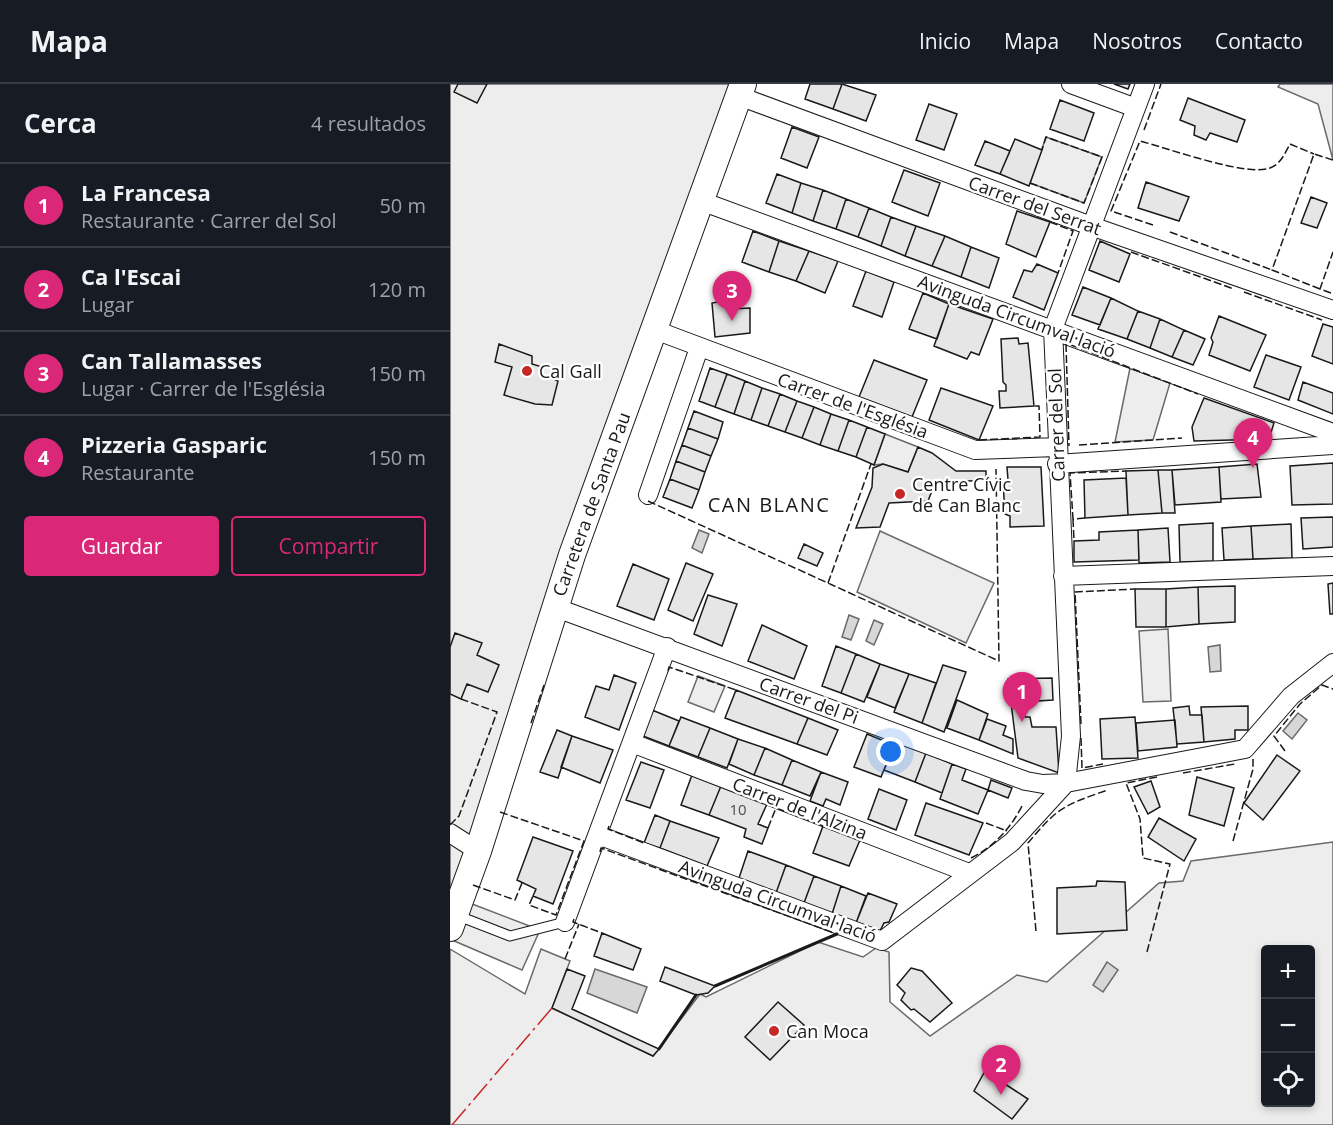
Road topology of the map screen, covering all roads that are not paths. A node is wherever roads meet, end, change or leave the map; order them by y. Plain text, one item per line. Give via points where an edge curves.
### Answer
1 (1071, 84) edge
2 (1145, 84) edge
3 (741, 90) edge
4 (1136, 108) junction
5 (702, 201) junction
6 (1091, 226) junction
7 (1333, 310) edge
8 (1053, 328) junction
9 (655, 330) junction
10 (699, 348) junction
11 (1333, 433) edge
12 (1333, 445) edge
13 (1057, 455) junction
14 (648, 495) dead end
15 (1333, 566) edge
16 (1063, 576) junction
17 (554, 607) junction
18 (667, 647) junction
19 (1333, 663) edge
20 (632, 743) junction
21 (1066, 783) junction
22 (450, 833) edge
23 (598, 835) junction
24 (478, 850) junction
25 (969, 873) junction
26 (452, 921) edge
27 (565, 922) joint

1 - 4 street
2 - 4 street, Carrer del Sol
3 - 5 main road, Carretera de Santa Pau
3 - 6 street, Carrer del Serrat
4 - 6 street, Carrer del Sol
5 - 8 street, Avinguda Circumval·lació
5 - 9 main road, Carretera de Santa Pau
6 - 7 street, Carrer del Serrat
6 - 8 street, Carrer del Sol
8 - 11 street, Avinguda Circumval·lació
8 - 13 street, Carrer del Sol
9 - 10 street, Carrer de l'Església
9 - 17 main road, Carretera de Santa Pau
10 - 13 street, Carrer de l'Església via 975,450
10 - 14 street
12 - 13 street, Carrer de l'Església
13 - 16 street, Carrer del Sol
15 - 16 street
16 - 21 street, Carrer del Sol via 1071,736
17 - 18 street, Carrer del Pi
17 - 24 main road, Carretera de Santa Pau
18 - 20 street
18 - 21 street, Carrer del Pi via 1026,781
19 - 21 street via 1291,696 1245,749
20 - 23 street
20 - 25 street, Carrer de l'Alzina
21 - 25 street, Avinguda Circumval·lació via 1012,842
22 - 24 street
23 - 25 street, Avinguda Circumval·lació via 882,941
23 - 27 street
24 - 26 main road, Carretera de Santa Pau
26 - 27 lane via 510,936

